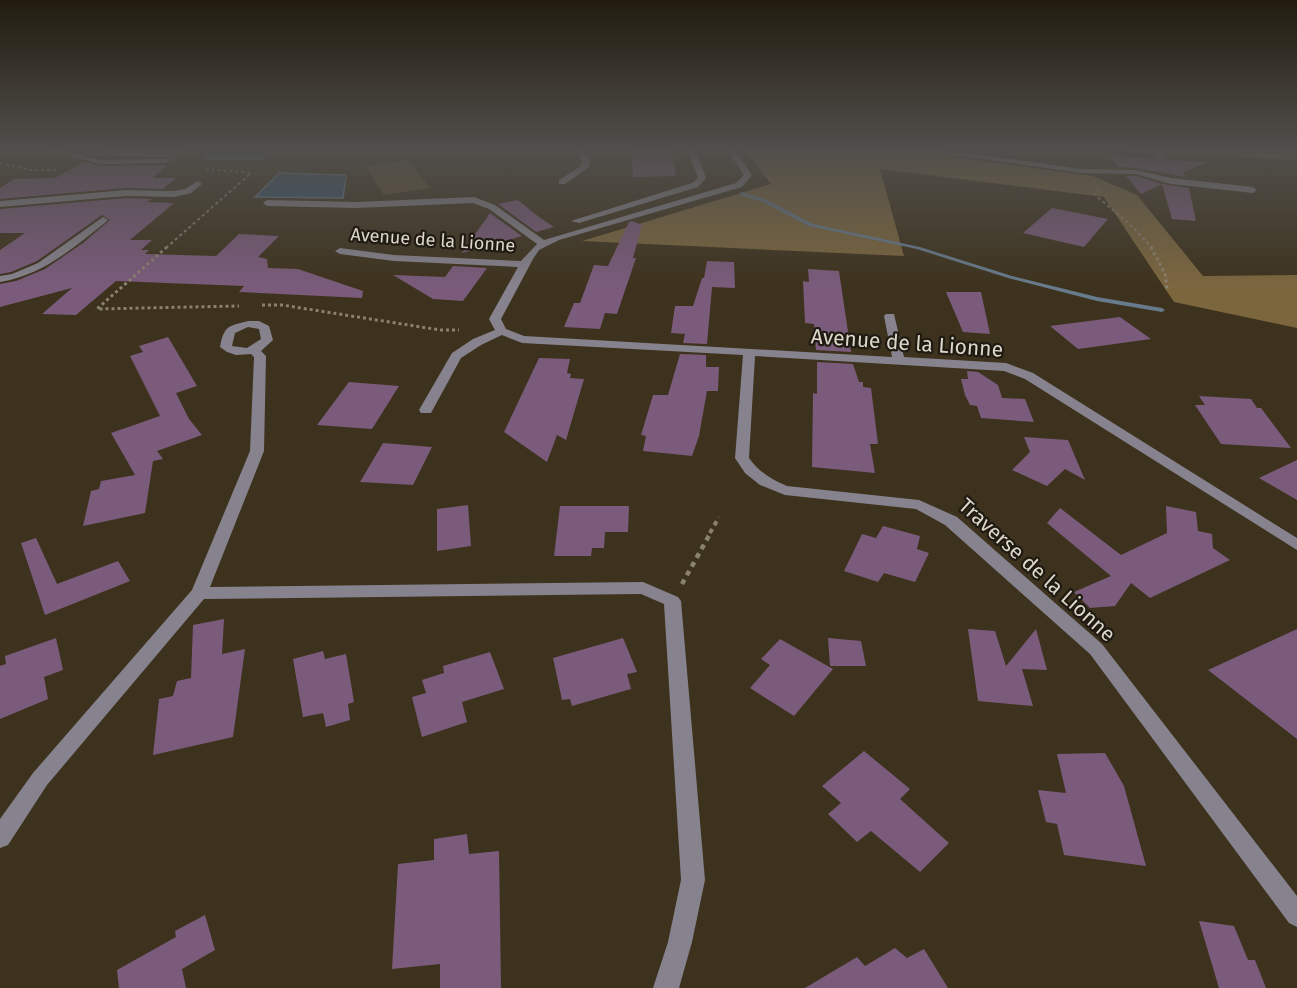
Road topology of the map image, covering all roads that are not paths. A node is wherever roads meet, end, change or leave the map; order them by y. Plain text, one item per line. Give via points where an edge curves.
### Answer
1 (125, 194) edge
2 (664, 194) edge
3 (705, 194) edge
4 (267, 203) dead end
5 (0, 204) edge
6 (103, 220) dead end
7 (576, 220) dead end
8 (542, 243) junction
9 (340, 251) dead end
10 (524, 264) junction
11 (0, 279) edge
12 (890, 316) dead end
13 (502, 331) junction
14 (254, 350) dead end
15 (749, 353) junction
16 (899, 361) junction
17 (426, 410) dead end
18 (1297, 545) edge
19 (200, 593) junction
20 (0, 838) edge
21 (1297, 915) edge
22 (666, 988) edge

1 - 5 street
2 - 7 street
3 - 8 street, Avenue de la Lionne
4 - 8 street via 356,205 474,200 492,207
6 - 11 street via 38,267
8 - 10 street, Avenue de la Lionne
9 - 10 street, Avenue de la Lionne via 394,258
10 - 13 street, Avenue de la Lionne via 495,319
12 - 16 street
13 - 15 street, Avenue de la Lionne via 522,339
13 - 17 street via 456,356
14 - 19 street via 260,356 257,451
15 - 16 street, Avenue de la Lionne
15 - 21 street, Traverse de la Lionne via 742,458 748,469 785,490 919,505 951,520 1096,649
16 - 18 street, Avenue de la Lionne via 1005,367 1029,376
19 - 20 street via 40,779
19 - 22 street via 643,588 672,602 693,880

